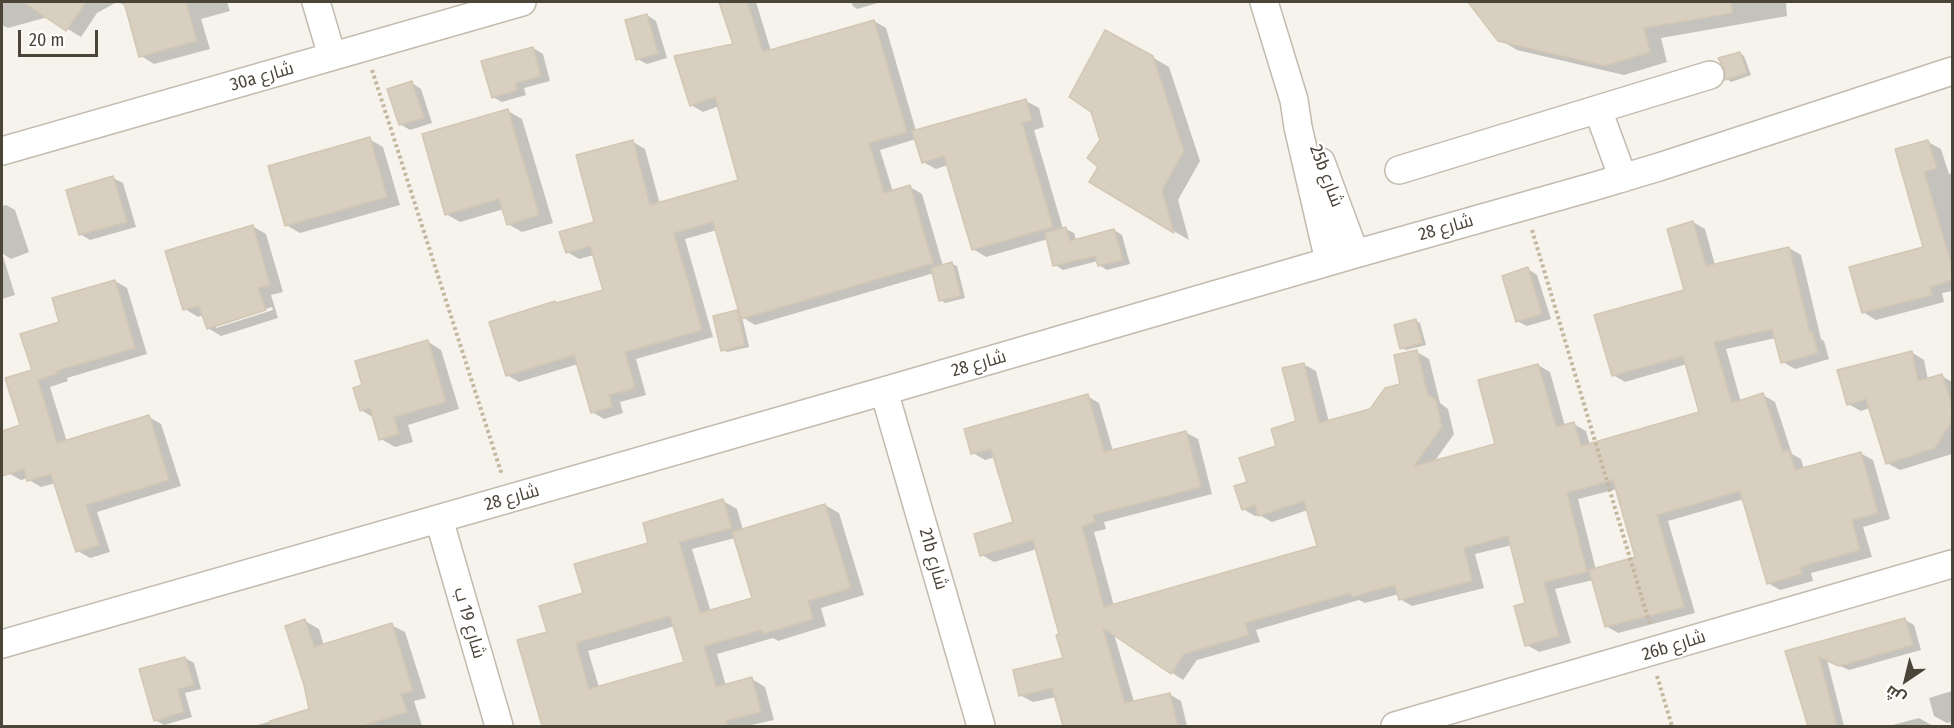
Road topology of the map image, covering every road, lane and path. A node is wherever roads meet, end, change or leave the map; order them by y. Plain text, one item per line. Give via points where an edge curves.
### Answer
1 (316, 2) edge
2 (522, 2) edge
3 (1264, 2) edge
4 (365, 47) junction
5 (332, 56) junction
6 (1953, 71) edge
7 (1710, 75) dead end
8 (1294, 100) junction
9 (1598, 110) junction
10 (2, 151) edge
11 (1399, 170) dead end
12 (1623, 178) junction
13 (1525, 206) junction
14 (1355, 254) junction
15 (1329, 261) junction
16 (884, 391) junction
17 (509, 499) junction
18 (439, 519) junction
19 (1953, 564) edge
20 (2, 644) edge
21 (1654, 652) junction
22 (499, 726) edge
23 (981, 726) edge
24 (1395, 726) edge
25 (1672, 726) edge

1 - 5 street
2 - 4 street, 30a شارع
3 - 8 street, 25b شارع
4 - 5 street, 30a شارع
4 - 17 path
5 - 10 street, 30a شارع
6 - 12 street, شارع 28
7 - 9 street
8 - 14 street, 25b شارع
8 - 15 street, 25b شارع
9 - 11 street
9 - 12 street
12 - 13 street, شارع 28
13 - 14 street, شارع 28
13 - 21 path
14 - 15 street, شارع 28
15 - 16 street, شارع 28
16 - 17 street, شارع 28
16 - 23 street, 21b شارع
17 - 18 street, شارع 28
18 - 20 street, شارع 28
18 - 22 street, شارع 19 ب
19 - 21 street, 26b شارع
21 - 24 street, 26b شارع
21 - 25 path

